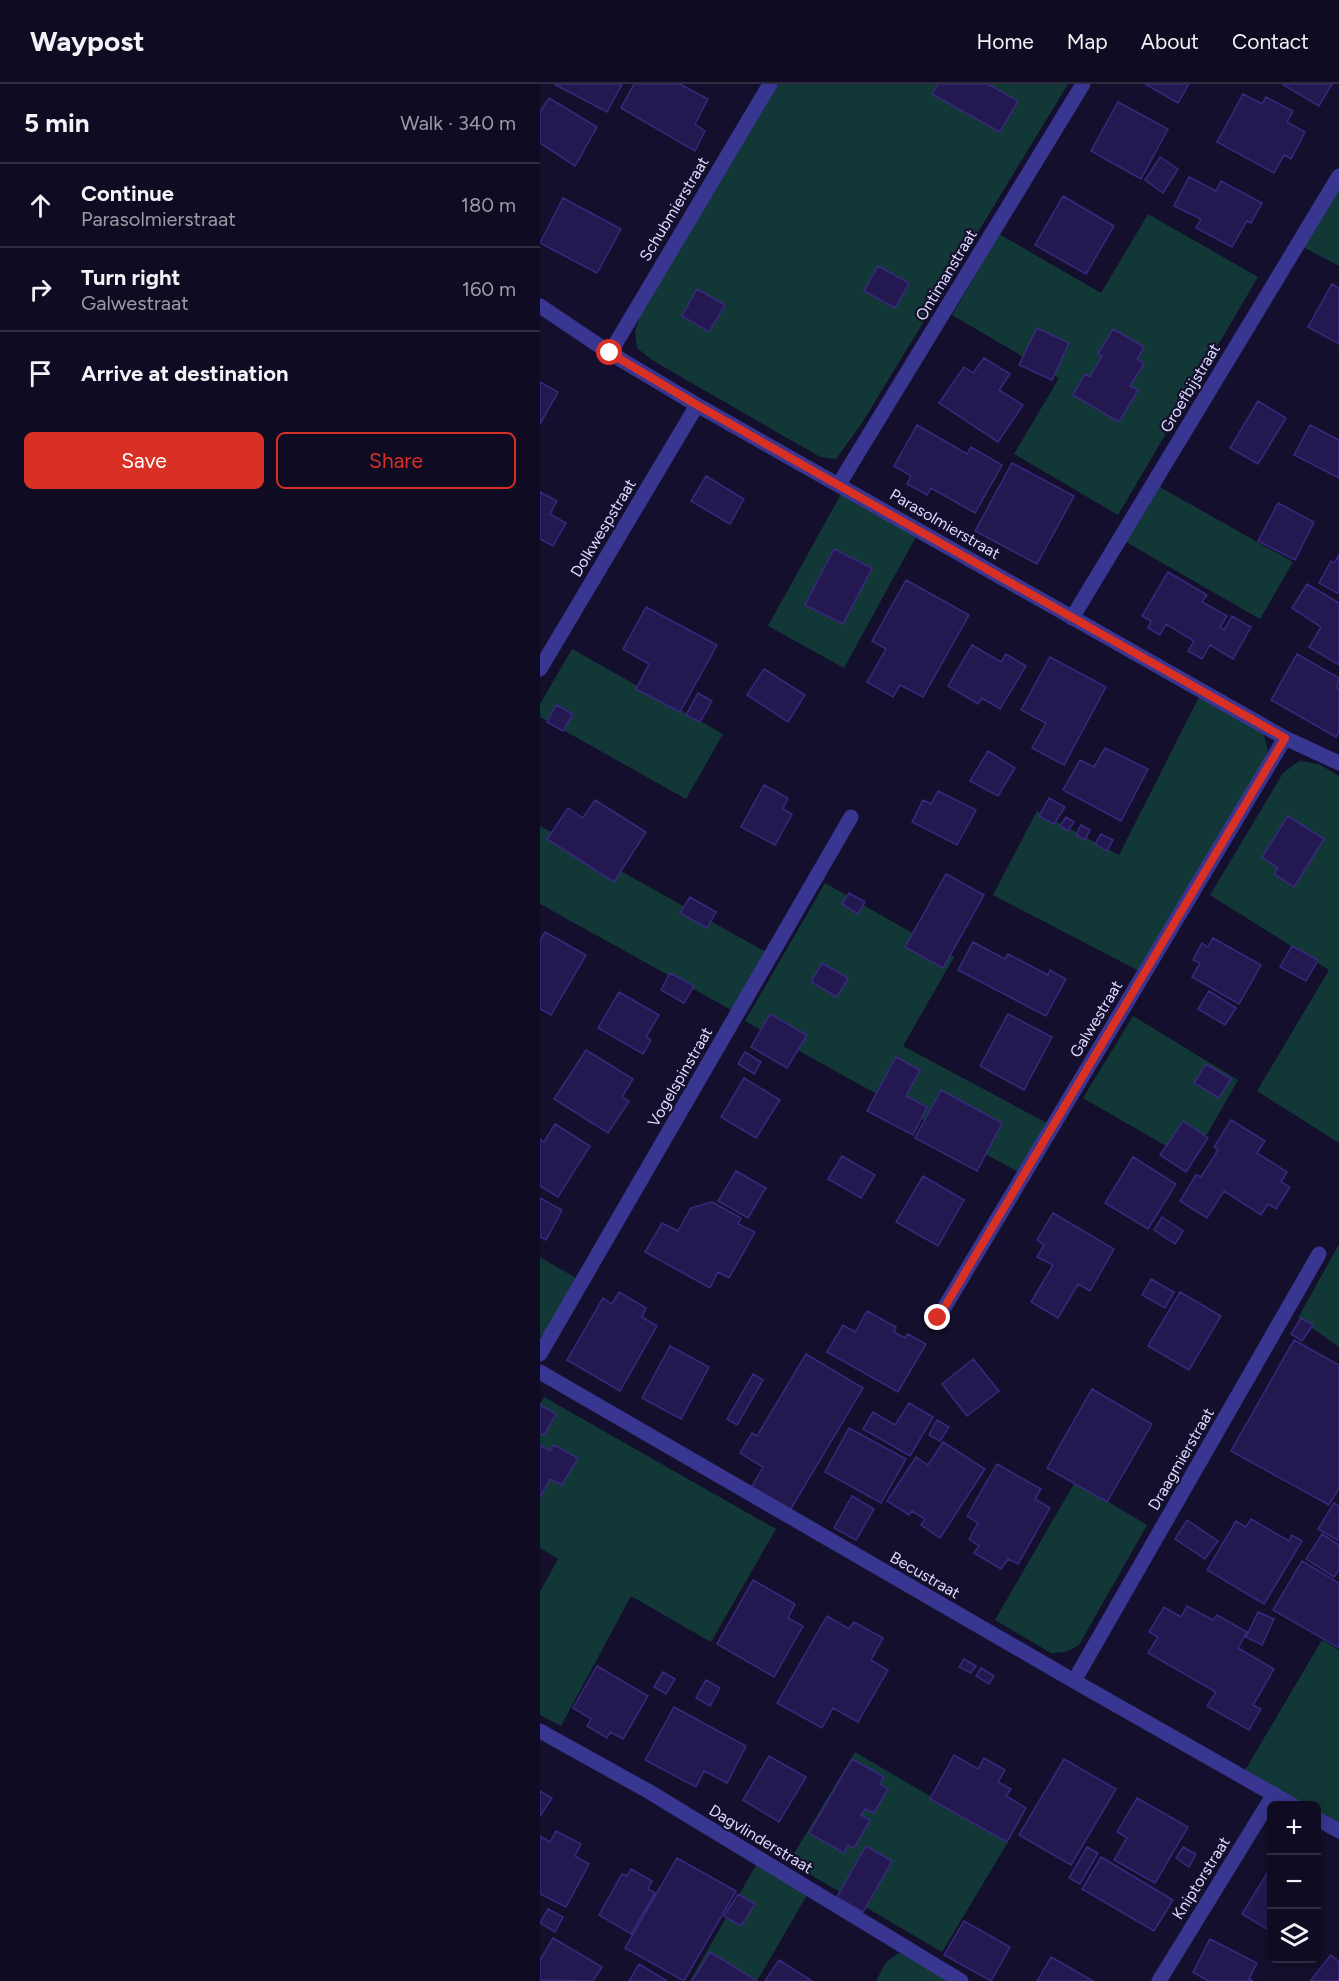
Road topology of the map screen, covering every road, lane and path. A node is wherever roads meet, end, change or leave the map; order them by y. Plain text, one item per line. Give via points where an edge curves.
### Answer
1 (770, 84) edge
2 (1083, 84) edge
3 (1339, 176) edge
4 (540, 306) edge
5 (610, 353) junction
6 (697, 405) junction
7 (839, 484) junction
8 (1072, 618) junction
9 (540, 669) edge
10 (1285, 738) junction
11 (1339, 763) edge
12 (851, 817) dead end
13 (1318, 1254) dead end
14 (938, 1318) dead end
15 (540, 1354) edge
16 (540, 1372) edge
17 (1074, 1681) junction
18 (540, 1731) edge
19 (1274, 1794) junction
20 (1286, 1801) edge
21 (1321, 1820) edge
22 (1339, 1831) edge
23 (961, 1981) edge
24 (1159, 1981) edge

1 - 5 street, Schubmierstraat
2 - 7 street, Ontimanstraat
3 - 8 street, Groefbijstraat
4 - 5 street, Parasolmierstraat
5 - 6 street, Parasolmierstraat
6 - 7 street, Parasolmierstraat
6 - 9 street, Dolkwespstraat
7 - 8 street, Parasolmierstraat
8 - 10 street, Parasolmierstraat
10 - 11 street, Parasolmierstraat
10 - 14 street, Galwestraat
12 - 15 street, Vogelspinstraat
13 - 17 street, Draagmierstraat
16 - 17 street, Becustraat
17 - 19 street, Becustraat
18 - 23 street, Dagvlinderstraat via 648,1791
19 - 20 street, Becustraat
19 - 24 street, Kniptorstraat
21 - 22 street

